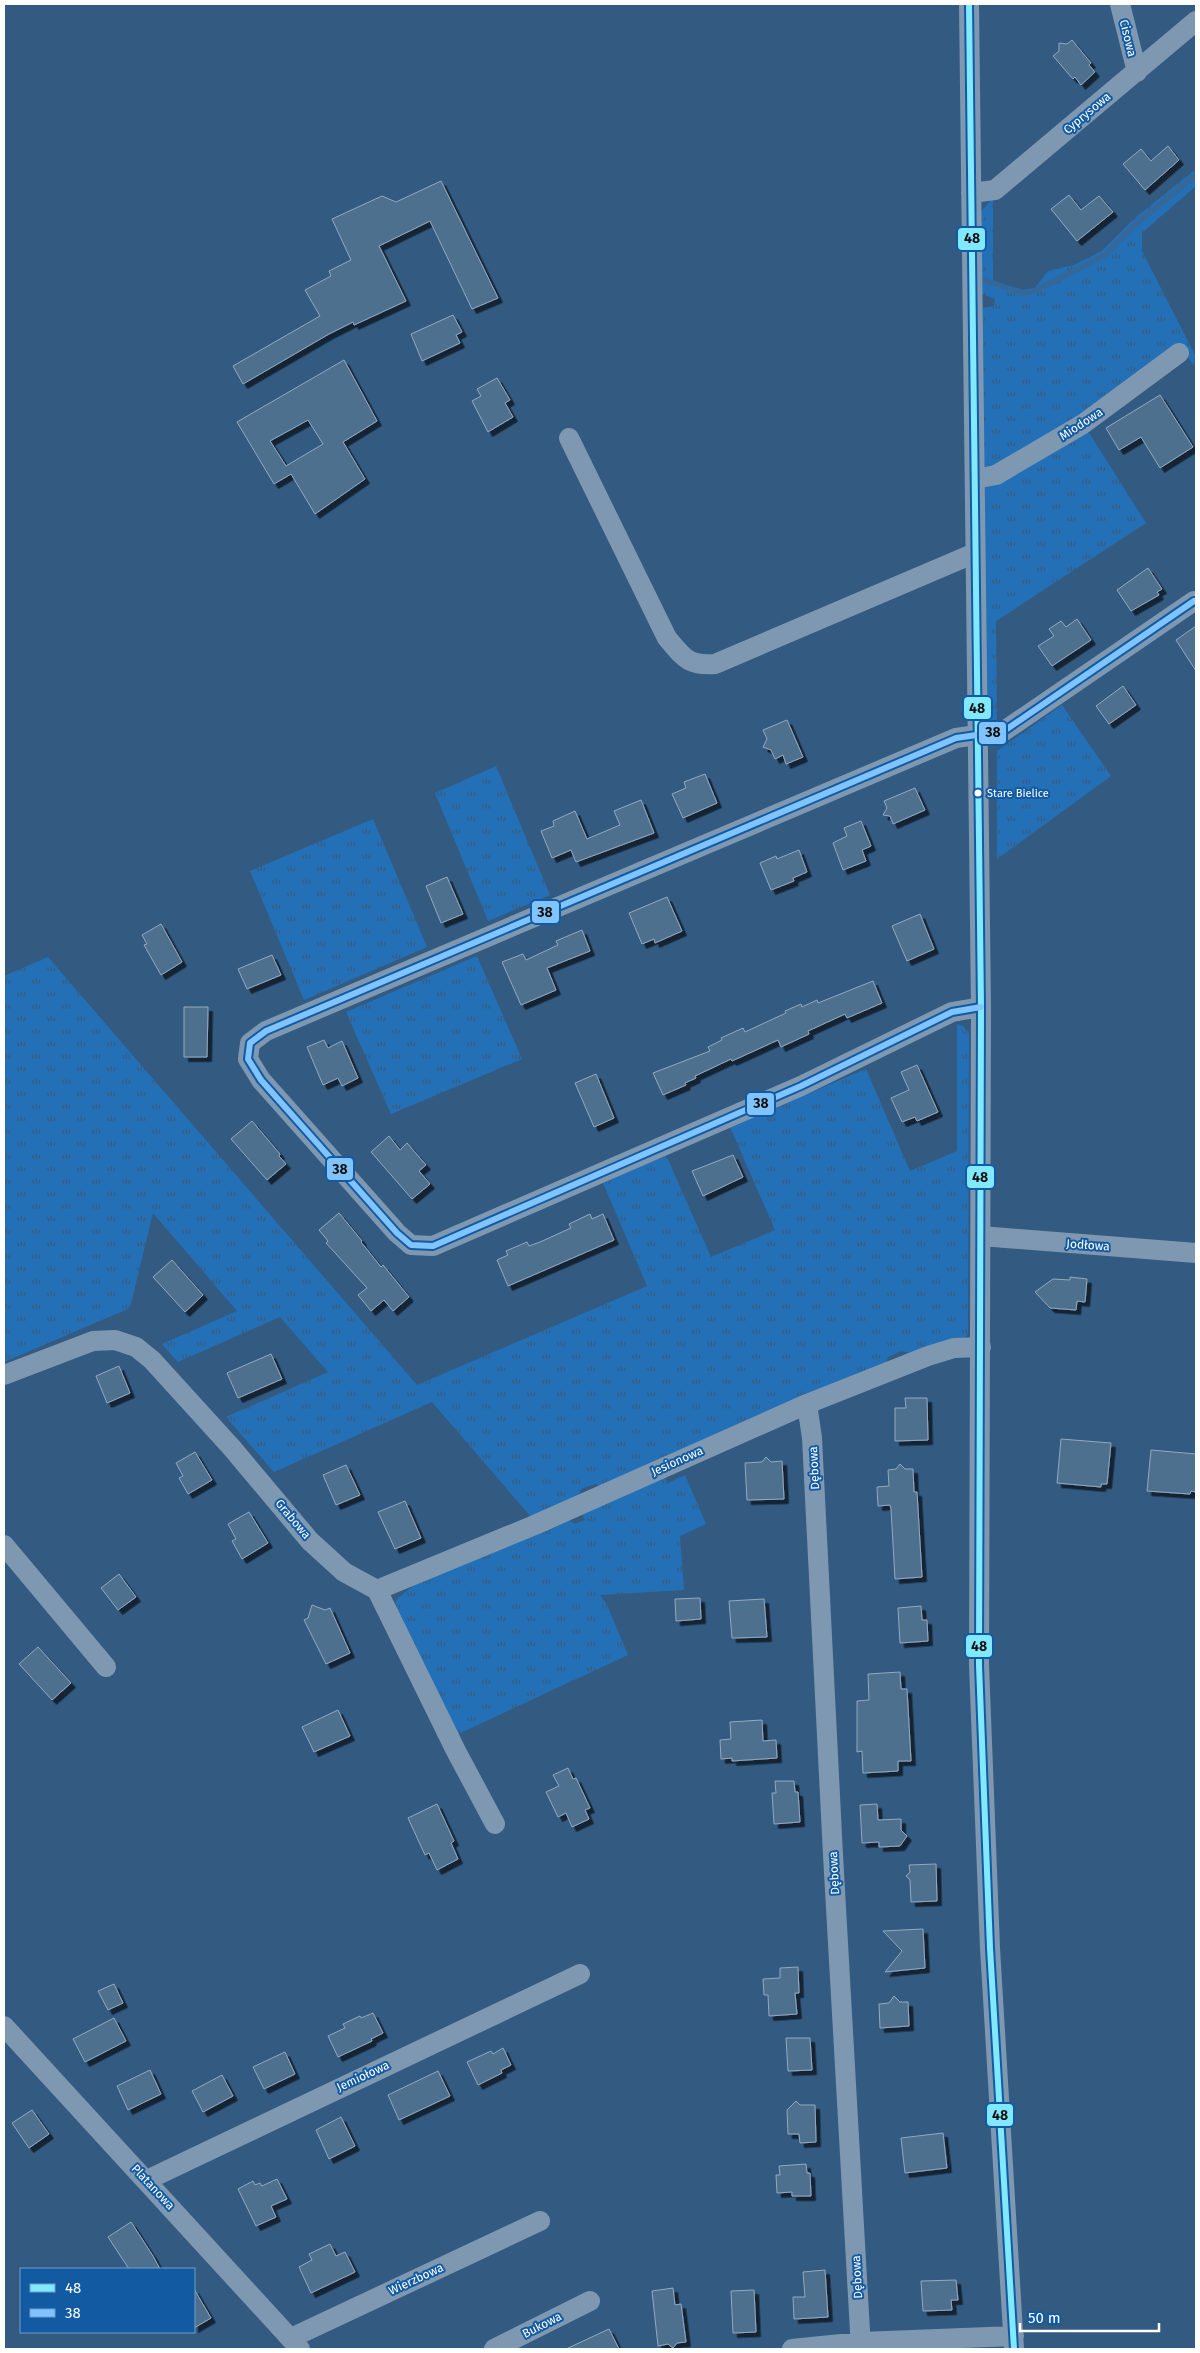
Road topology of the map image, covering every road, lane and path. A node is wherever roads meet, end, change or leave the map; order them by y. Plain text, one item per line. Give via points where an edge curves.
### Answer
1 (969, 4) edge
2 (1120, 4) edge
3 (1196, 21) edge
4 (1136, 72) junction
5 (971, 193) junction
6 (1179, 354) dead end
7 (569, 438) dead end
8 (975, 479) junction
9 (975, 553) junction
10 (1194, 601) dead end
11 (979, 735) junction
12 (981, 1007) junction
13 (981, 1236) junction
14 (1196, 1253) edge
15 (981, 1347) junction
16 (4, 1375) edge
17 (807, 1404) junction
18 (4, 1545) edge
19 (377, 1590) junction
20 (106, 1667) dead end
21 (495, 1824) dead end
22 (580, 1974) dead end
23 (4, 2026) edge
24 (147, 2180) junction
25 (540, 2221) dead end
26 (590, 2301) dead end
27 (296, 2343) edge
28 (1014, 2343) edge
29 (861, 2346) edge
30 (494, 2349) edge
31 (792, 2349) edge

1 - 5 street
2 - 4 street, Cisowa
3 - 4 street, Cyprysowa
4 - 5 street, Cyprysowa via 995,190
5 - 8 street
6 - 8 street, Miodowa via 1083,424 996,475
7 - 9 street via 667,638 682,656 698,665 715,664
8 - 9 street
9 - 11 street
10 - 11 street via 1004,731
11 - 12 street
11 - 12 street via 956,738 266,1032 250,1043 248,1058 261,1080 397,1233 412,1245 432,1246 801,1086 952,1012
12 - 13 street
13 - 14 street, Jodłowa
13 - 15 street
15 - 17 street, Jesionowa via 954,1348 928,1356
15 - 28 street via 979,1665 990,1948
16 - 19 street, Grabowa via 93,1341 115,1340 136,1347 152,1360 232,1448 310,1541 344,1572
17 - 19 street, Jesionowa via 537,1524
17 - 29 street, Dębowa via 812,1438
18 - 20 street
19 - 21 street
22 - 24 street, Jemiołowa
23 - 24 street, Platanowa
24 - 27 street, Platanowa
25 - 27 street, Wierzbowa
26 - 30 street, Bukowa
28 - 29 street
29 - 31 street

